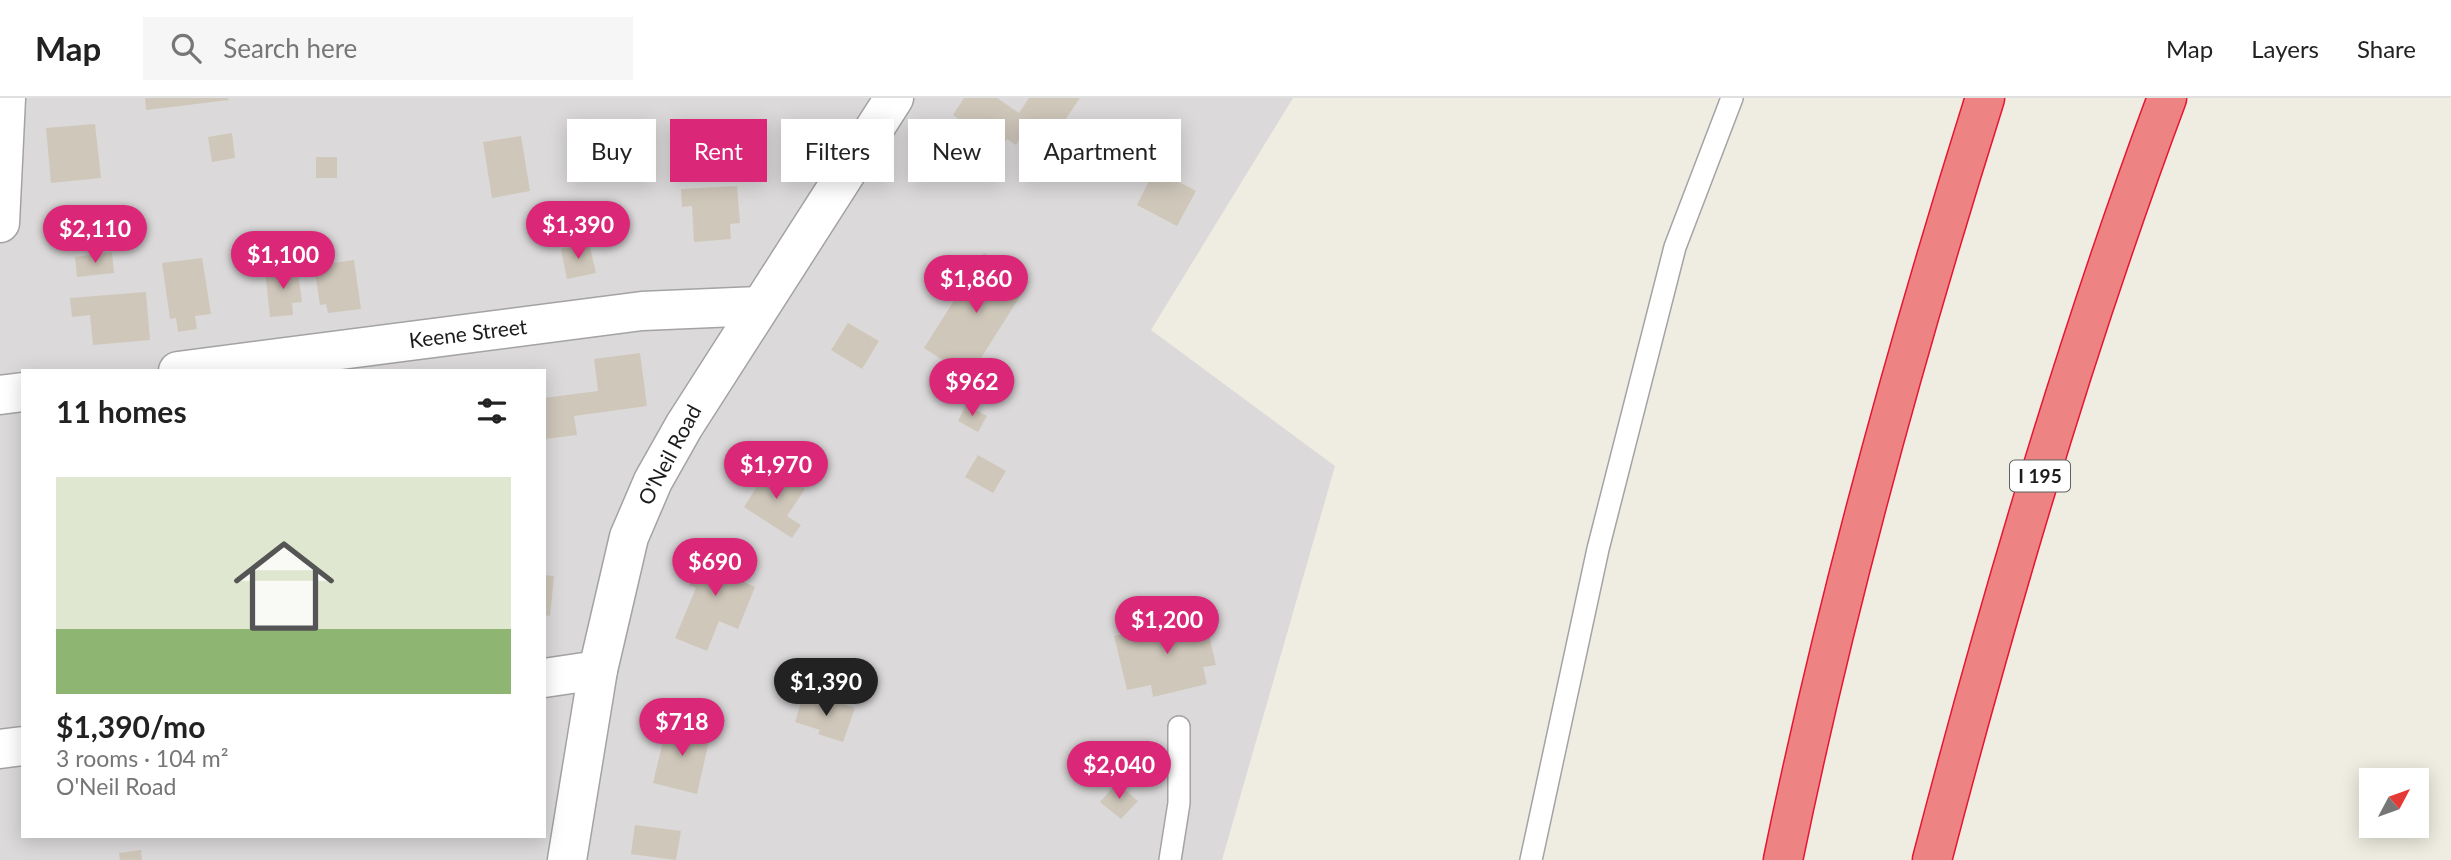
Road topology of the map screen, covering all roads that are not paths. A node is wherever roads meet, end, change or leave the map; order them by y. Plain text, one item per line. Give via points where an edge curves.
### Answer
1 (6, 98) edge
2 (894, 98) edge
3 (1732, 98) edge
4 (1985, 98) edge
5 (2167, 98) edge
6 (0, 223) edge
7 (759, 306) junction
8 (193, 369) edge
9 (21, 392) edge
10 (0, 395) edge
11 (598, 670) junction
12 (546, 678) edge
13 (1179, 727) dead end
14 (21, 746) edge
15 (0, 749) edge
16 (567, 860) edge
17 (1170, 860) edge
18 (1531, 860) edge
19 (1783, 860) edge
20 (1932, 860) edge

1 - 6 street
2 - 7 street, O'Neil Road
3 - 18 lane via 1675,247 1598,549
4 - 19 highway via 1877,463 1835,625
5 - 20 highway, I 195 via 2034,495
7 - 8 street, Keene Street via 642,311
7 - 11 street, O'Neil Road via 653,481 629,537
9 - 10 street
11 - 12 street
11 - 16 street, O'Neil Road
13 - 17 lane via 1179,803
14 - 15 street

